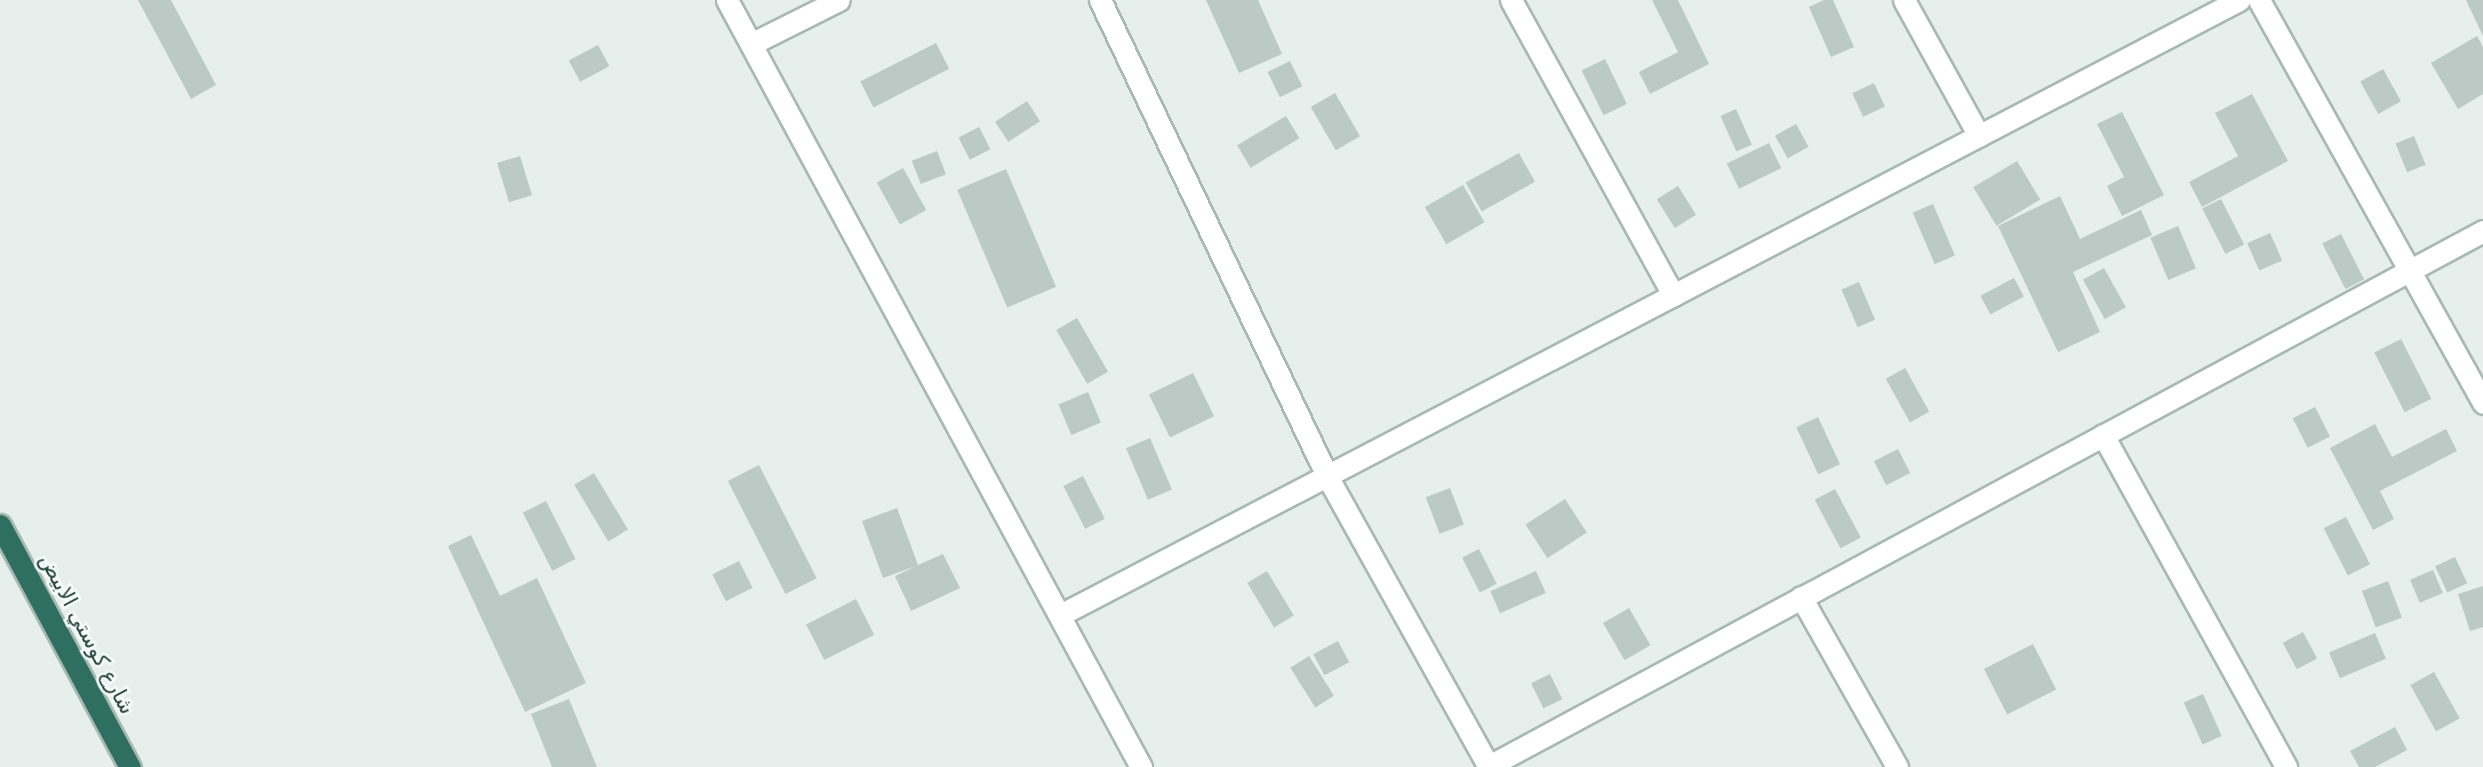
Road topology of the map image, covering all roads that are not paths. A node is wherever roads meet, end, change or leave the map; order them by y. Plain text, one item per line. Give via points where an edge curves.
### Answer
1 (727, 0) edge
2 (839, 0) edge
3 (1100, 0) edge
4 (1511, 0) edge
5 (1904, 0) edge
6 (2239, 0) edge
7 (2259, 0) edge
8 (751, 44) junction
9 (1979, 136) junction
10 (2483, 231) edge
11 (2409, 271) junction
12 (1673, 295) junction
13 (2483, 404) edge
14 (2103, 435) junction
15 (1327, 476) junction
16 (0, 525) edge
17 (1801, 597) junction
18 (1060, 615) junction
19 (1489, 766) edge
20 (130, 767) edge
21 (1141, 767) edge
22 (1897, 767) edge
23 (2286, 767) edge

1 - 8 street
2 - 8 street
3 - 15 street
4 - 12 street
5 - 9 street
6 - 9 street
7 - 11 street
8 - 18 street
9 - 12 street
10 - 11 street
11 - 13 street
11 - 14 street
12 - 15 street
14 - 17 street
14 - 23 street
15 - 18 street
15 - 19 street
16 - 20 highway, شارع كوستي الابيض
17 - 19 street
17 - 22 street
18 - 21 street

